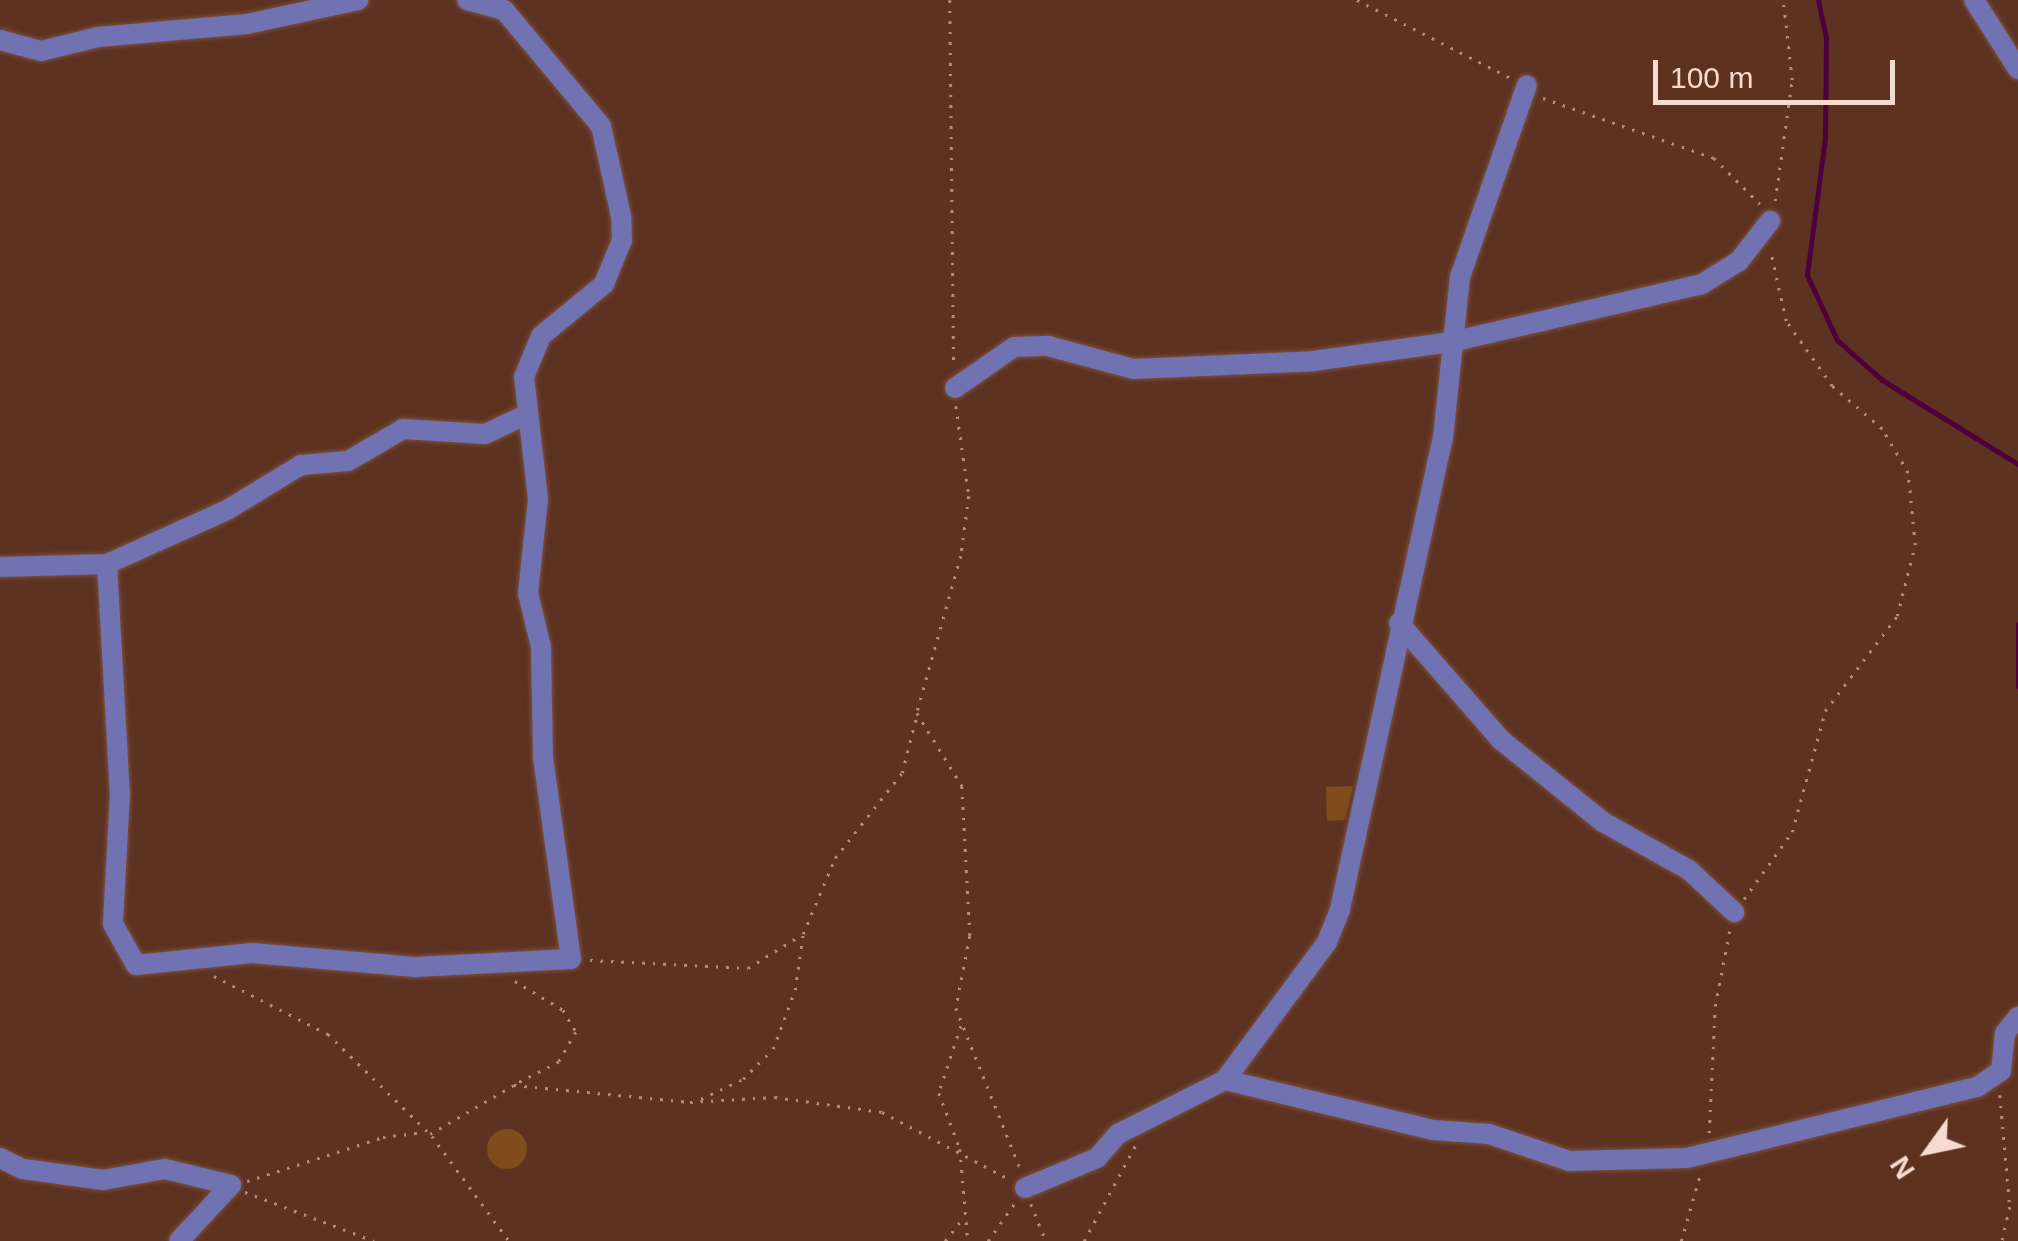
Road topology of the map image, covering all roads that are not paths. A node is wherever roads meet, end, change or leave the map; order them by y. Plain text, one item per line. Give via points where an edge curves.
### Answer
1 (358, 0) edge
2 (467, 0) edge
3 (1974, 0) edge
4 (0, 40) edge
5 (2018, 69) edge
6 (1527, 86) road end
7 (1770, 221) road end
8 (1451, 342) junction
9 (954, 388) road end
10 (526, 415) junction
11 (107, 564) junction
12 (0, 567) edge
13 (1398, 622) junction
14 (1734, 912) road end
15 (2018, 1017) edge
16 (1225, 1080) junction
17 (0, 1158) edge
18 (1025, 1188) road end
19 (179, 1241) edge

1 - 4 street via 247,24 98,37 41,51
2 - 10 street via 504,10 601,126 622,216 622,240 604,284 554,321 529,358
3 - 5 street
6 - 8 street via 1460,277
7 - 8 street via 1739,261 1702,284
8 - 9 street via 1313,361 1134,369 1048,346 1014,347
8 - 13 street via 1443,438
10 - 11 street via 486,434 410,428 348,462 301,465 227,510
10 - 11 street via 538,499 528,594 541,647 542,740 571,959 491,968 252,953 136,965 122,953 113,924 120,793
11 - 12 street
13 - 14 street via 1501,740 1603,822 1689,870
13 - 16 street via 1335,924
15 - 16 street via 2005,1033 2001,1070 1977,1087 1681,1158 1569,1161 1489,1134 1433,1130
16 - 18 street via 1118,1134 1097,1158
17 - 19 street via 14,1167 103,1180 165,1169 230,1184

